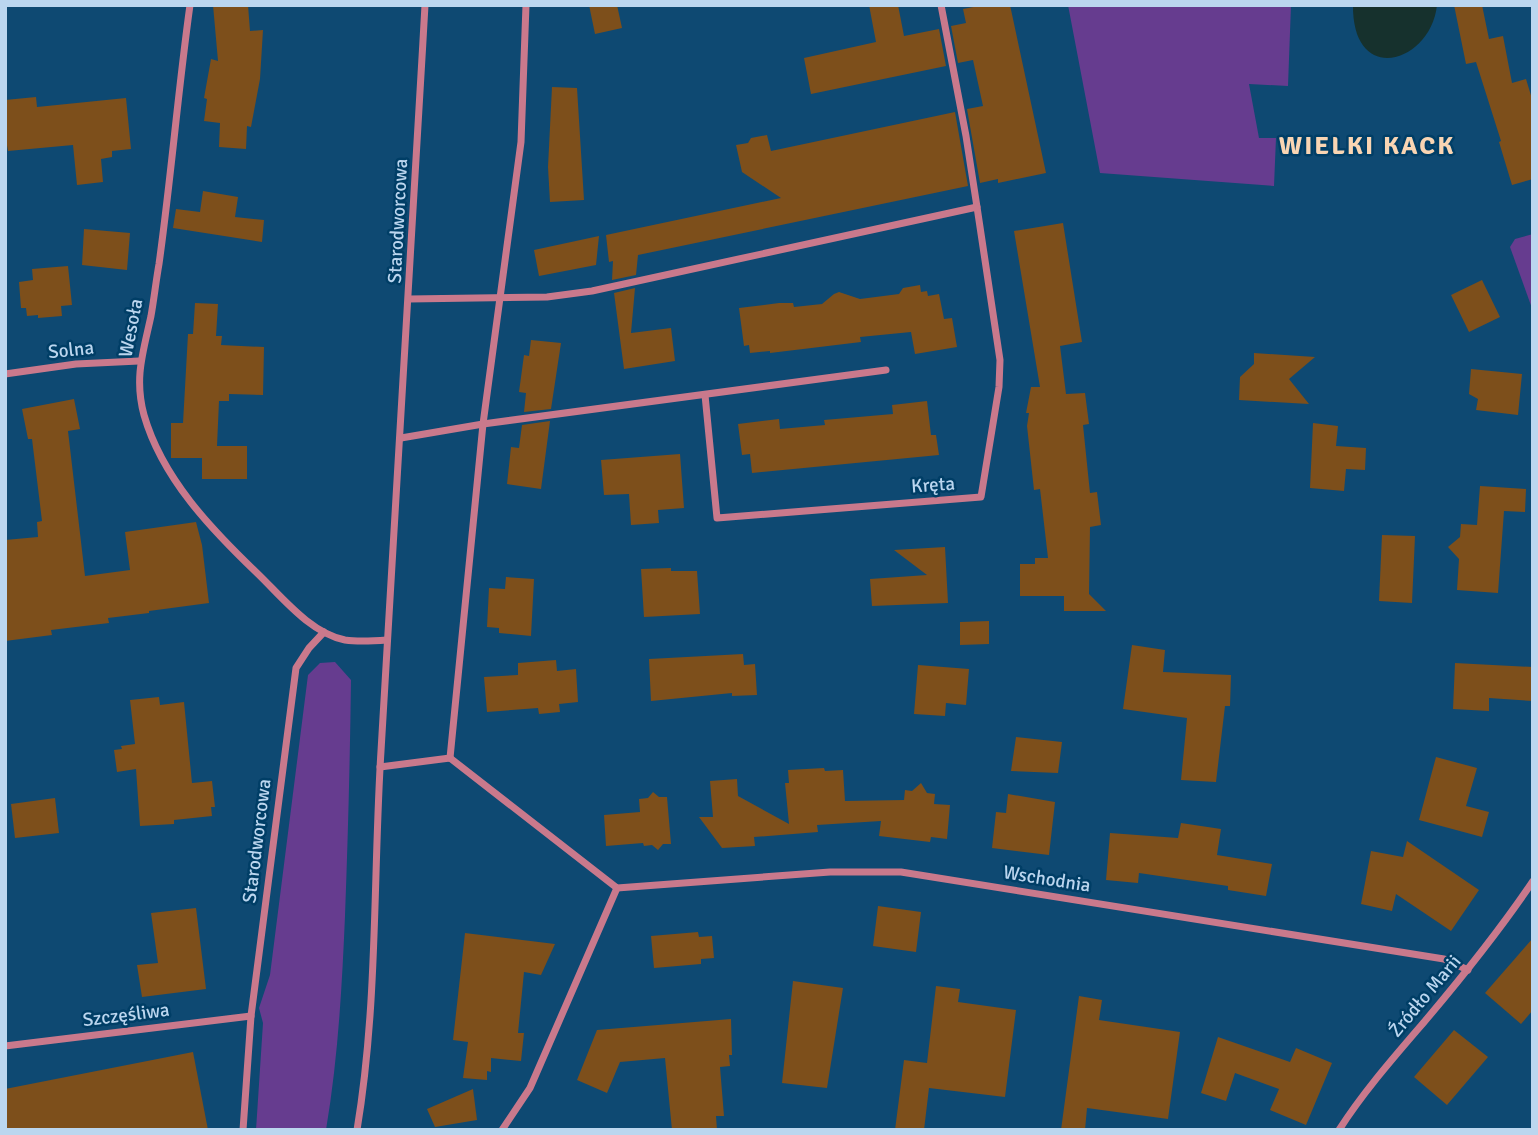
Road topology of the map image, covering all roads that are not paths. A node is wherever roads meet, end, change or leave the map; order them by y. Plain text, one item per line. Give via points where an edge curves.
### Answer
1 (190, 5) edge
2 (425, 5) edge
3 (526, 5) edge
4 (941, 5) edge
5 (977, 207) junction
6 (500, 296) junction
7 (409, 299) junction
8 (139, 361) junction
9 (886, 370) dead end
10 (5, 374) edge
11 (705, 395) junction
12 (484, 424) junction
13 (401, 438) junction
14 (324, 632) junction
15 (387, 640) junction
16 (450, 758) junction
17 (380, 767) junction
18 (1533, 881) edge
19 (617, 888) junction
20 (1468, 970) junction
21 (251, 1016) junction
22 (5, 1046) edge
23 (243, 1130) edge
24 (357, 1130) edge
25 (502, 1130) edge
26 (1339, 1130) edge

1 - 8 street, Wesoła via 159,262
2 - 7 street, Starodworcowa
3 - 6 street via 520,142
4 - 5 street, Kręta
5 - 6 street via 592,291 547,297
5 - 11 street, Kręta via 1000,360 981,497 717,518
6 - 7 street
6 - 12 street
7 - 13 street, Starodworcowa
8 - 10 street, Solna
8 - 14 street, Wesoła via 144,415 167,467 224,541
9 - 11 street
11 - 12 street
12 - 13 street
12 - 16 street
13 - 15 street, Starodworcowa
14 - 15 street via 357,641
14 - 21 street, Starodworcowa via 296,668
15 - 17 street, Starodworcowa
16 - 17 street
16 - 19 street
17 - 24 street, Starodworcowa via 375,960
18 - 20 street, Źródło Marii
19 - 20 street, Wschodnia via 830,872 901,872 1444,959
19 - 25 street via 530,1088
20 - 26 street, Źródło Marii
21 - 22 street, Szczęśliwa
21 - 23 street, Starodworcowa

